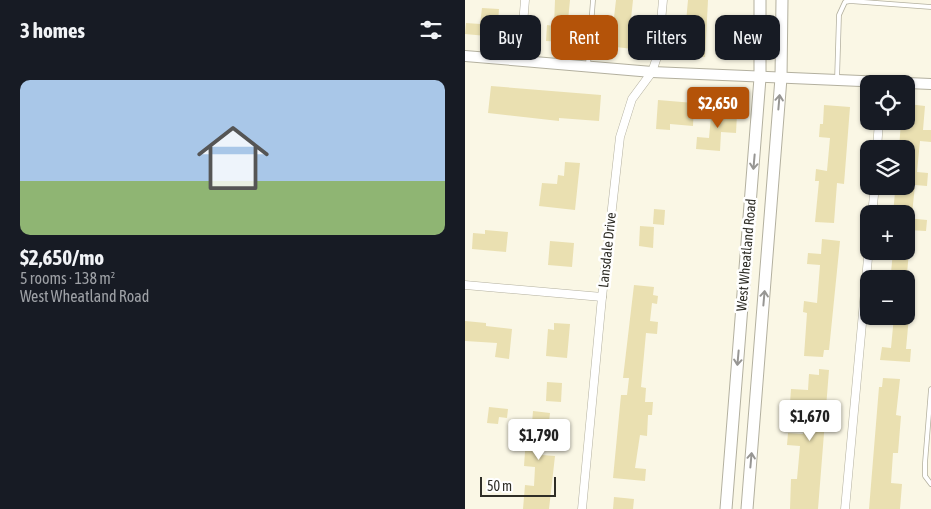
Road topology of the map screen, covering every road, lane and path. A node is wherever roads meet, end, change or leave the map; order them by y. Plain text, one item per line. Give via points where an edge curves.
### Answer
1 (525, 0) edge
2 (593, 0) edge
3 (663, 0) edge
4 (760, 0) edge
5 (782, 0) edge
6 (931, 7) edge
7 (465, 56) edge
8 (520, 61) junction
9 (588, 66) junction
10 (651, 72) junction
11 (760, 78) junction
12 (781, 78) junction
13 (837, 80) junction
14 (860, 81) edge
15 (915, 83) edge
16 (931, 84) edge
17 (868, 260) edge
18 (465, 285) edge
19 (602, 297) junction
20 (931, 390) edge
21 (931, 484) edge
22 (582, 509) edge
23 (726, 509) edge
24 (747, 509) edge
25 (845, 509) edge

1 - 8 street
2 - 9 lane
3 - 10 street, Lansdale Drive via 658,54
4 - 11 main road, West Wheatland Road
5 - 12 main road, West Wheatland Road
6 - 13 lane via 845,2 839,15
7 - 8 street
8 - 9 street
9 - 10 street
10 - 11 street
10 - 19 street, Lansdale Drive via 632,99 620,137
11 - 12 street
11 -> 23 main road, West Wheatland Road
12 - 13 street
24 -> 12 main road, West Wheatland Road
13 - 14 street
15 - 16 street
17 - 25 street
18 - 19 street
19 - 22 street, Lansdale Drive
20 - 21 lane via 925,476

